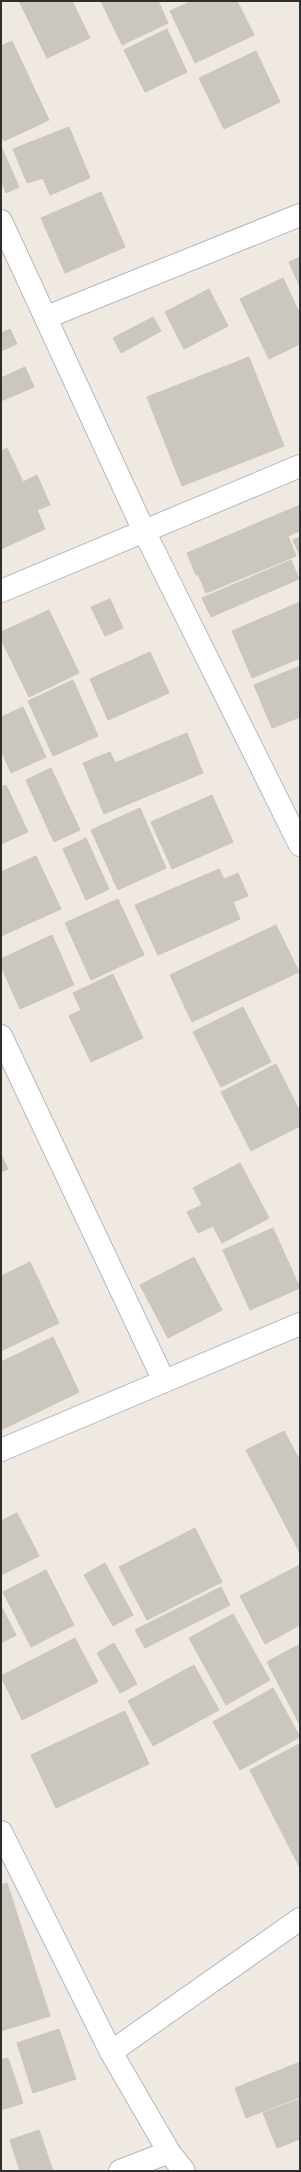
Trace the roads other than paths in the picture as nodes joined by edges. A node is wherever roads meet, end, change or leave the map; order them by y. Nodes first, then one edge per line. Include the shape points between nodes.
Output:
1 (300, 215) edge
2 (1, 221) edge
3 (47, 317) junction
4 (300, 466) edge
5 (144, 531) junction
6 (1, 591) edge
7 (298, 837) edge
8 (1, 1036) edge
9 (300, 1324) edge
10 (164, 1381) junction
11 (1, 1450) edge
12 (1, 1832) edge
13 (300, 1919) edge
14 (111, 2052) junction
15 (169, 2152) junction
16 (120, 2171) edge
17 (184, 2171) edge

1 - 3 street
2 - 3 street
3 - 5 street
4 - 5 street
5 - 6 street
5 - 7 street
8 - 10 street
9 - 10 street
10 - 11 street
12 - 14 street
13 - 14 street
14 - 15 street
15 - 16 street
15 - 17 street

